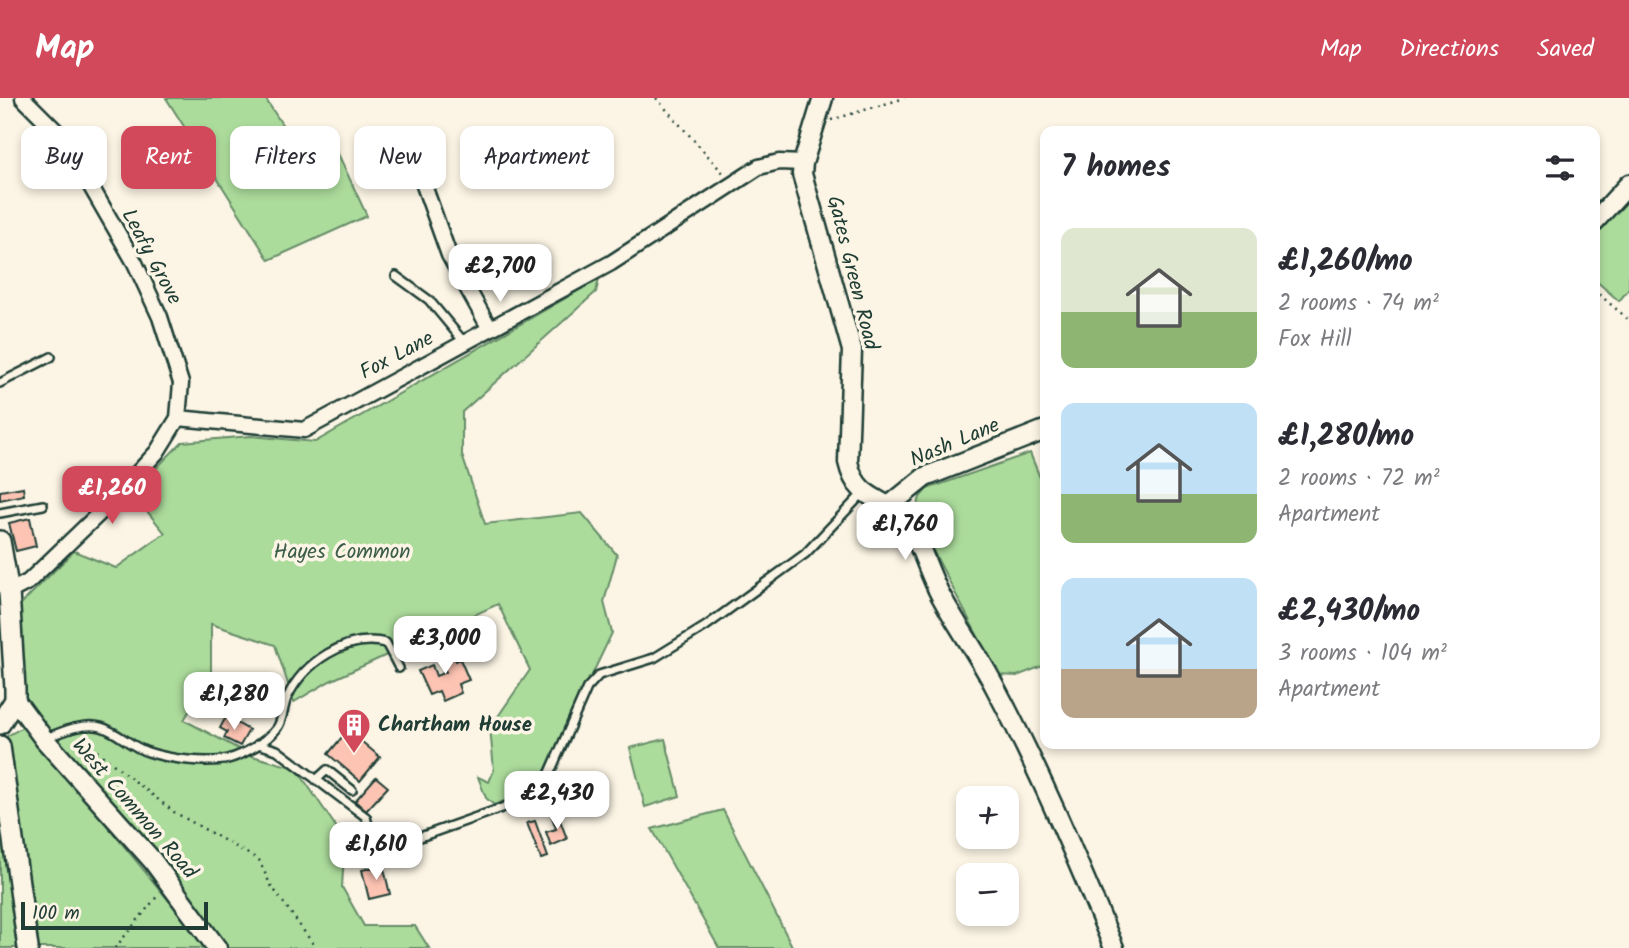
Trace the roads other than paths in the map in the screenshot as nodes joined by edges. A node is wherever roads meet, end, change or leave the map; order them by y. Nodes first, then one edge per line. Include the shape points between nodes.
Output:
1 (23, 98) edge
2 (823, 98) edge
3 (803, 163) junction
4 (1629, 184) edge
5 (425, 189) edge
6 (1600, 218) edge
7 (396, 276) dead end
8 (490, 329) junction
9 (465, 343) junction
10 (51, 357) dead end
11 (0, 383) edge
12 (178, 418) junction
13 (1040, 432) edge
14 (863, 492) junction
15 (43, 505) dead end
16 (889, 506) junction
17 (0, 513) edge
18 (0, 541) edge
19 (4, 595) edge
20 (5, 630) edge
21 (399, 668) dead end
22 (15, 699) junction
23 (0, 724) edge
24 (44, 739) junction
25 (258, 744) junction
26 (0, 746) edge
27 (316, 780) junction
28 (352, 790) dead end
29 (361, 847) dead end
30 (374, 848) junction
31 (28, 948) edge
32 (217, 948) edge
33 (1115, 948) edge

1 - 12 street, Leafy Grove via 63,138 135,262 160,317 181,383
2 - 3 street
3 - 8 street, Fox Lane via 759,167 611,263
3 - 14 street, Gates Green Road via 852,350 848,462 854,483
4 - 6 street
5 - 8 street via 449,255
7 - 9 lane via 429,300
8 - 9 street, Fox Lane
9 - 12 street, Fox Lane via 304,430
10 - 11 lane
12 - 19 street via 157,452 105,508 28,582
13 - 16 street, Nash Lane via 925,477
14 - 16 street
14 - 30 lane via 805,554 706,626 654,658 595,677 548,777 530,798 405,842
15 - 17 lane
16 - 33 street via 905,517 939,593 995,686
18 - 19 main road
19 - 20 main road
20 - 22 main road
21 - 25 lane via 387,643 371,639 316,659 299,677 277,728
22 - 23 main road
22 - 24 street, West Common Road
24 - 25 lane via 70,729 99,726 147,752 196,759 227,759
24 - 32 street, West Common Road via 171,885
25 - 27 lane via 277,750
26 - 31 main road
27 - 28 lane via 327,770
27 - 30 lane via 366,817
29 - 30 lane

